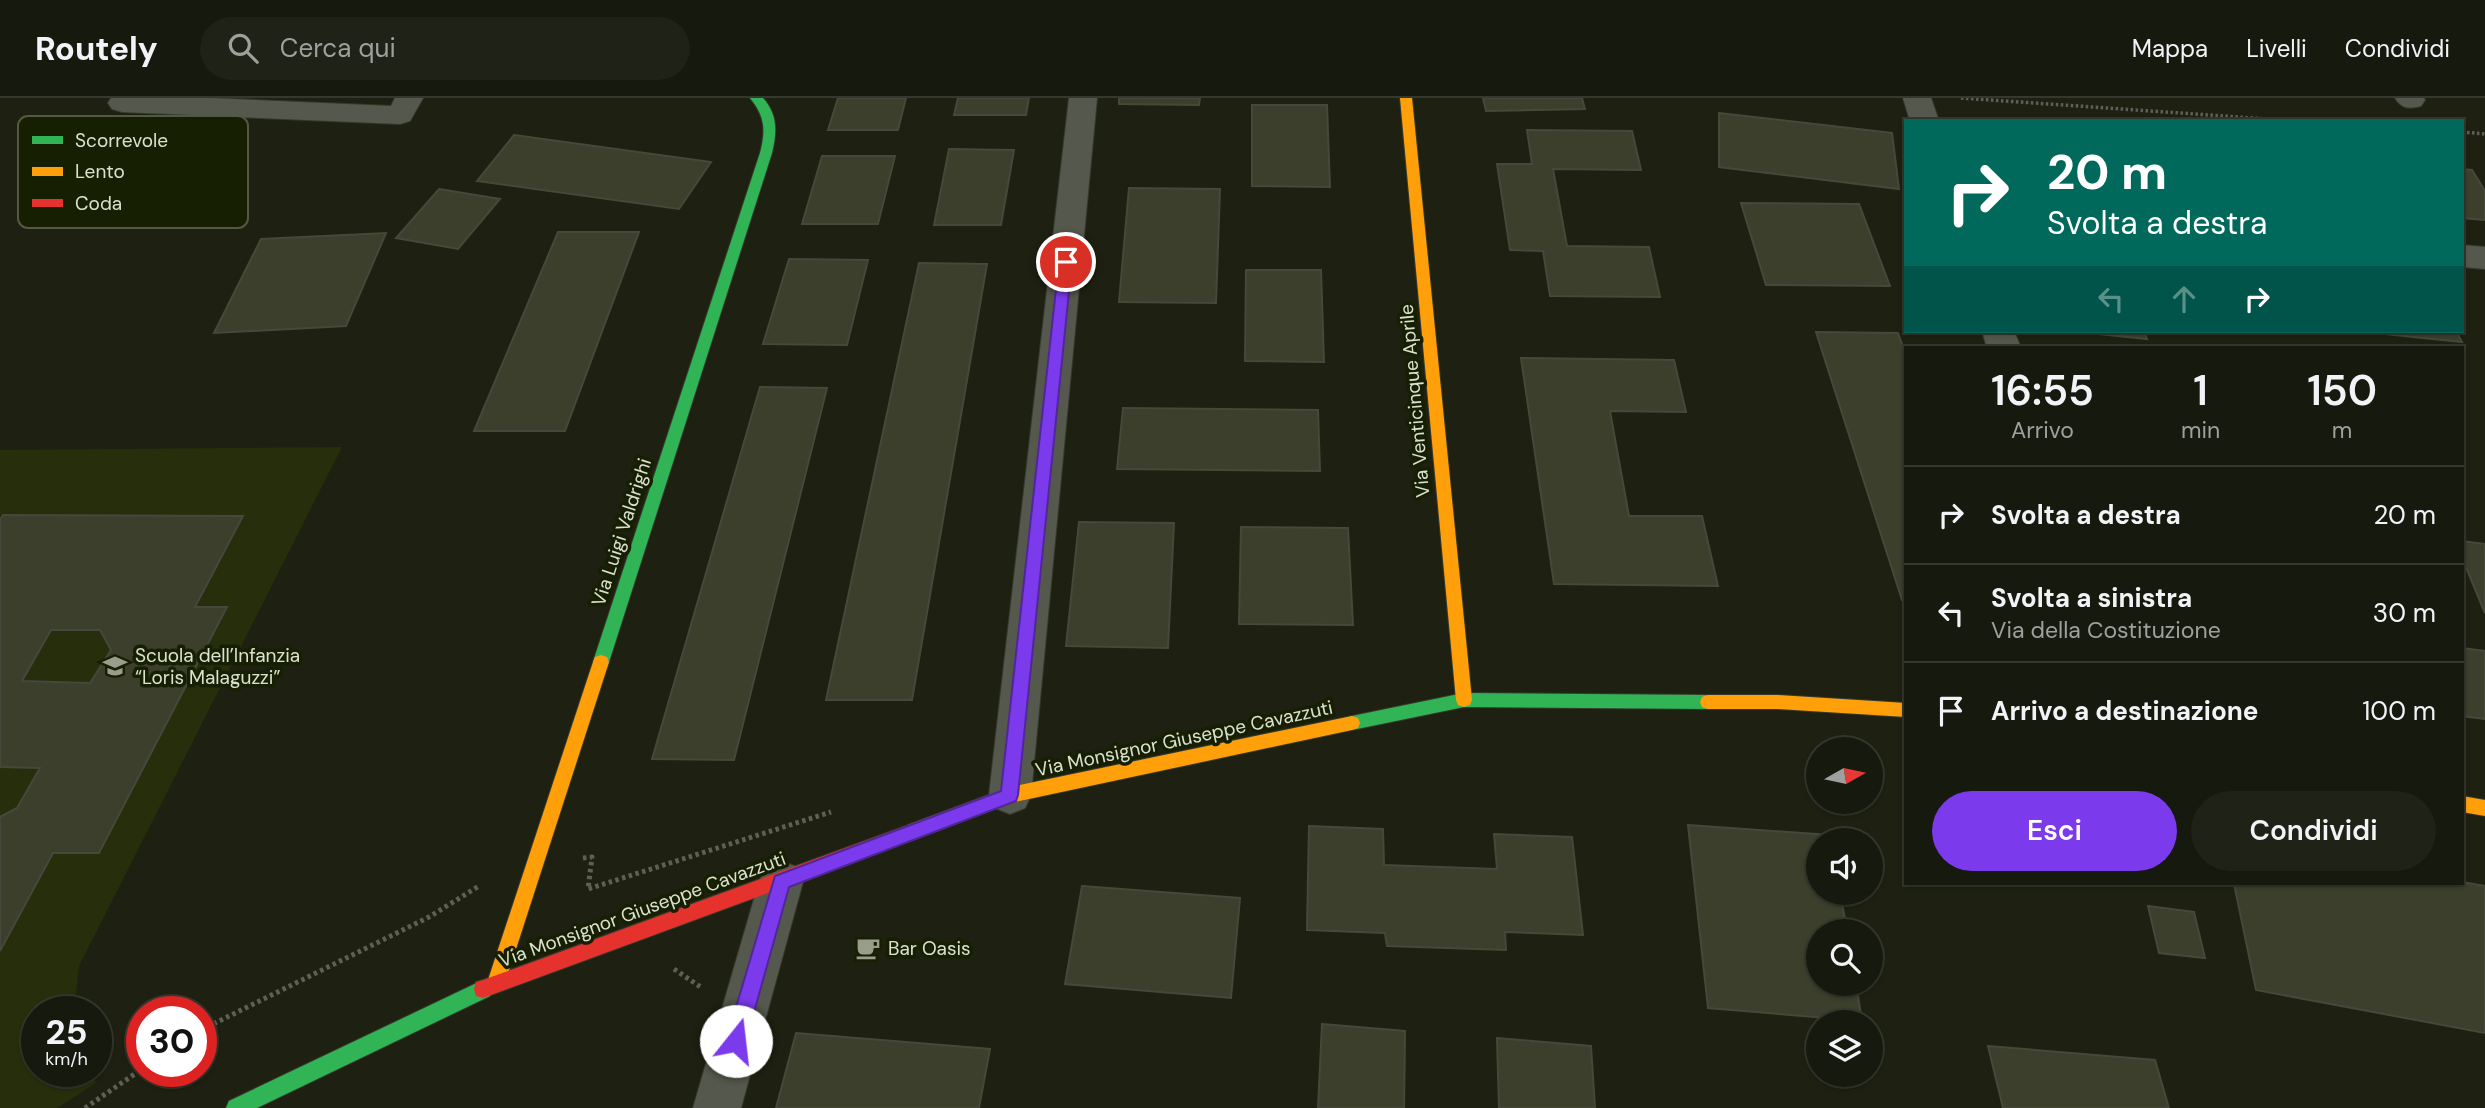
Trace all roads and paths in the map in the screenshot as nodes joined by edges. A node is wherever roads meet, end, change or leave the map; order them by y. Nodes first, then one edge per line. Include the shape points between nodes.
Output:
1 (125, 98) edge
2 (756, 98) edge
3 (1083, 98) edge
4 (1406, 98) edge
5 (1917, 98) edge
6 (1961, 98) edge
7 (404, 106) edge
8 (1924, 119) edge
9 (2268, 119) edge
10 (2464, 132) edge
11 (2485, 134) edge
12 (2464, 256) edge
13 (2485, 258) edge
14 (1464, 700) junction
15 (1904, 710) edge
16 (1010, 795) junction
17 (2464, 804) edge
18 (2485, 808) edge
19 (487, 881) dead end
20 (781, 882) junction
21 (496, 983) junction
22 (217, 1022) edge
23 (126, 1080) edge
24 (85, 1108) edge
25 (236, 1108) edge
26 (717, 1108) edge

1 - 7 street via 122,103
2 - 21 street, Via Luigi Valdrighi via 772,115 769,142
3 - 16 street
4 - 14 street, Via Venticinque Aprile
5 - 8 street
6 - 9 path
10 - 11 path
12 - 13 street
14 - 15 street, Via Monsignor Giuseppe Cavazzuti via 1777,702
14 - 16 street, Via Monsignor Giuseppe Cavazzuti
16 - 20 street, Via Monsignor Giuseppe Cavazzuti
17 - 18 street
19 - 22 path via 429,917
20 - 21 street, Via Monsignor Giuseppe Cavazzuti
20 - 26 street
21 - 25 street, Via Monsignor Giuseppe Cavazzuti
23 - 24 path

